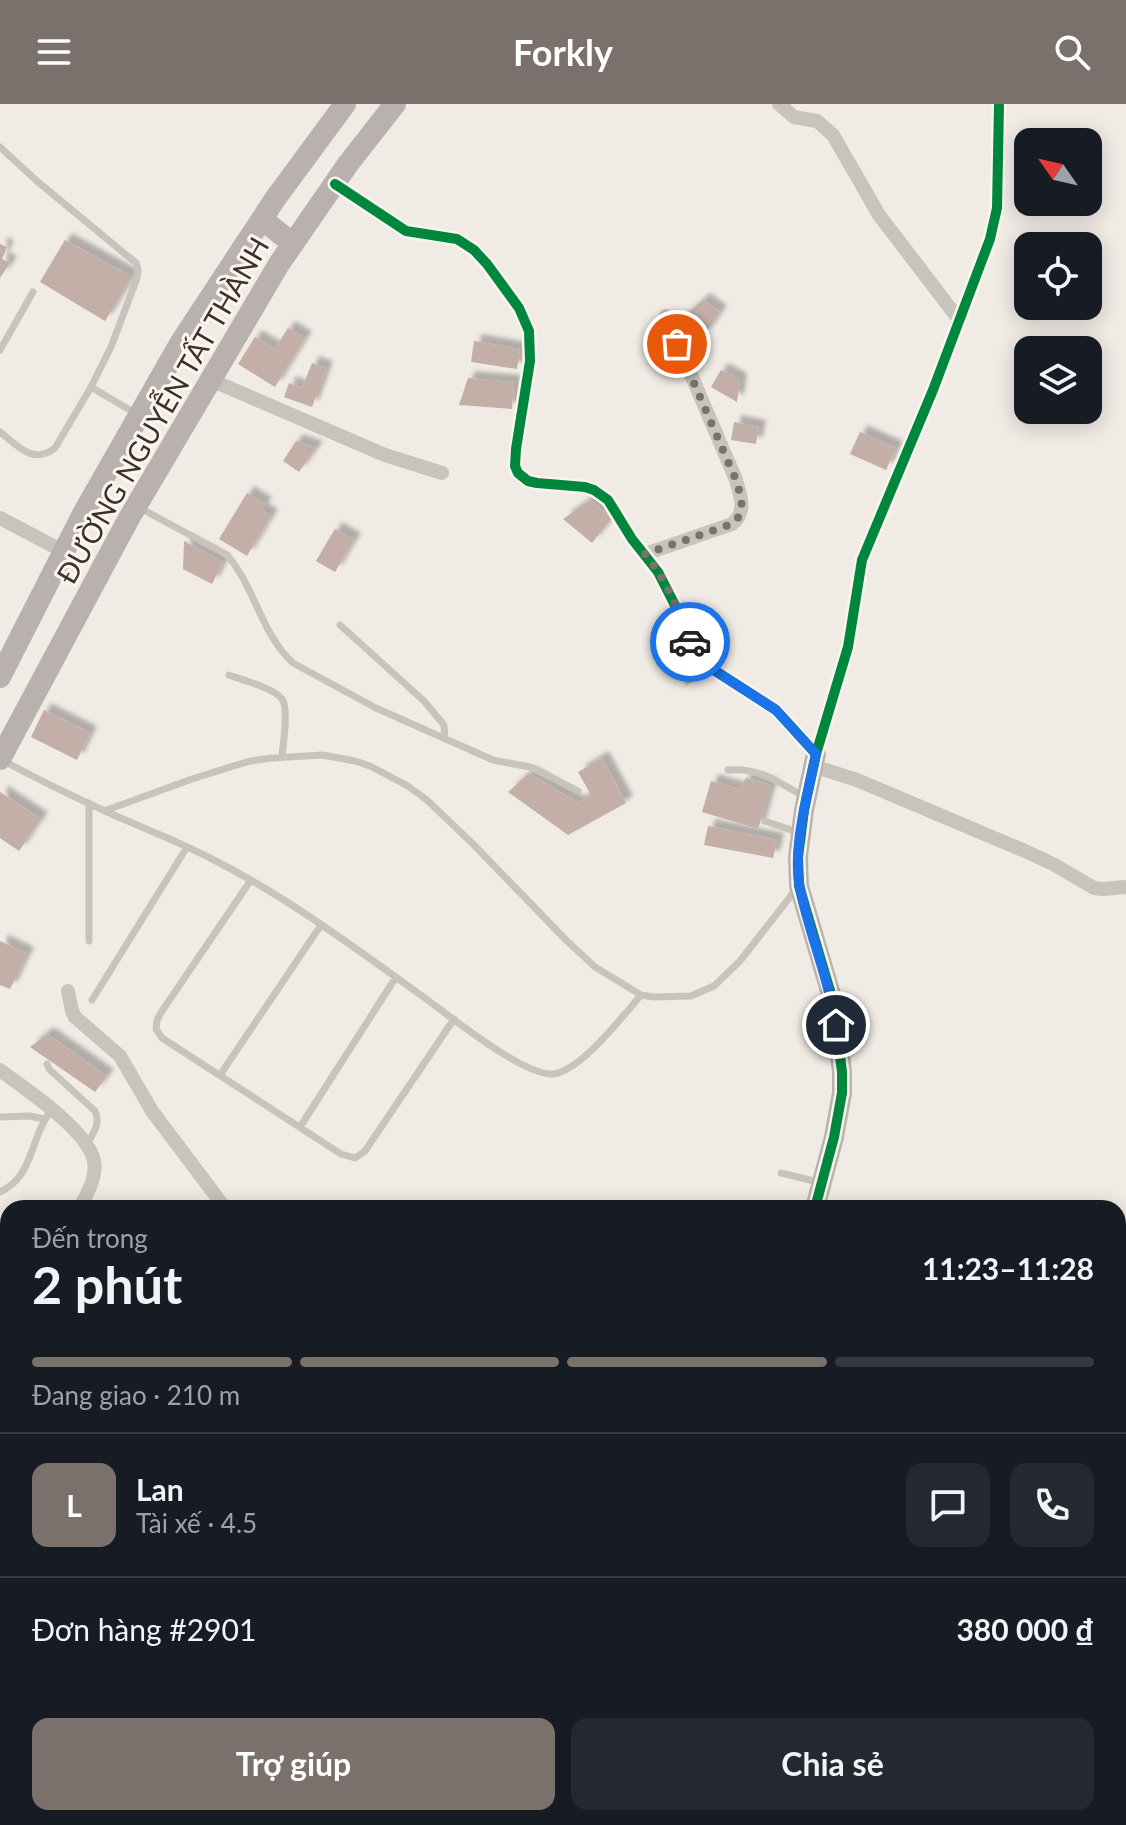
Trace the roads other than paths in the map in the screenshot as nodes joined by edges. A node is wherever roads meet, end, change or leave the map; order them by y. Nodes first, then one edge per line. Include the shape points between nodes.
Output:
1 (345, 104) edge
2 (395, 104) edge
3 (779, 104) edge
4 (999, 104) edge
5 (0, 147) edge
6 (335, 184) junction
7 (262, 219) junction
8 (293, 244) junction
9 (33, 292) dead end
10 (666, 316) dead end
11 (960, 321) junction
12 (0, 350) edge
13 (211, 380) junction
14 (91, 387) junction
15 (139, 415) junction
16 (0, 432) edge
17 (442, 473) dead end
18 (136, 506) junction
19 (0, 518) edge
20 (63, 551) junction
21 (645, 554) junction
22 (340, 625) dead end
23 (7, 646) edge
24 (709, 668) junction
25 (229, 675) dead end
26 (0, 677) edge
27 (687, 681) dead end
28 (445, 739) junction
29 (282, 757) junction
30 (0, 759) edge
31 (814, 760) junction
32 (728, 770) dead end
33 (578, 791) dead end
34 (807, 798) junction
35 (89, 803) junction
36 (104, 811) junction
37 (765, 821) dead end
38 (801, 833) junction
39 (187, 847) junction
40 (251, 880) junction
41 (799, 886) junction
42 (1126, 887) edge
43 (321, 925) junction
44 (89, 941) dead end
45 (396, 977) junction
46 (68, 991) dead end
47 (641, 995) junction
48 (92, 1000) dead end
49 (454, 1019) junction
50 (47, 1064) dead end
51 (0, 1070) edge
52 (220, 1075) junction
53 (48, 1114) junction
54 (0, 1117) edge
55 (300, 1127) junction
56 (87, 1144) junction
57 (781, 1173) dead end
58 (821, 1183) junction
59 (0, 1192) edge
60 (84, 1200) edge
61 (219, 1200) edge
62 (817, 1200) edge

1 - 7 main road, ĐƯỜNG NGUYỄN TẤT THÀNH
2 - 6 main road, ĐƯỜNG NGUYỄN TẤT THÀNH
3 - 11 street via 794,117 817,121 833,135 879,215
4 - 11 street via 997,208
5 - 14 lane via 136,263 137,278
6 - 8 main road, ĐƯỜNG NGUYỄN TẤT THÀNH
6 - 21 street via 406,231 457,239 487,264 529,331 518,473 528,481 577,486 602,495
7 - 8 main road
7 - 15 main road, ĐƯỜNG NGUYỄN TẤT THÀNH
8 - 13 main road, ĐƯỜNG NGUYỄN TẤT THÀNH
9 - 12 lane
10 - 21 street via 743,504 732,524
11 - 31 street via 862,560 848,647
13 - 17 street via 385,455
13 - 18 main road, ĐƯỜNG NGUYỄN TẤT THÀNH
14 - 15 lane
14 - 16 lane via 47,454 32,455
15 - 20 main road, ĐƯỜNG NGUYỄN TẤT THÀNH
18 - 28 lane via 227,555 272,637 293,663
18 - 30 main road, ĐƯỜNG NGUYỄN TẤT THÀNH
19 - 20 street
20 - 23 main road, ĐƯỜNG NGUYỄN TẤT THÀNH
21 - 24 street via 692,646
22 - 28 lane via 424,701 444,725
23 - 26 main road, ĐƯỜNG NGUYỄN TẤT THÀNH
24 - 27 lane
24 - 31 street via 776,710
25 - 29 lane via 284,700
28 - 33 lane via 493,760 538,770
29 - 36 lane via 250,761
29 - 47 lane via 337,757 370,766 408,786 582,956
30 - 35 lane
31 - 34 street
31 - 42 street via 1053,864 1094,888
32 - 34 lane via 751,770
34 - 38 street
35 - 36 lane
35 - 44 lane
36 - 39 lane
37 - 38 lane
38 - 41 street
39 - 40 lane
39 - 48 lane
40 - 43 lane
40 - 52 lane via 157,1020 162,1038
41 - 47 lane via 714,986 679,997
41 - 58 street via 833,1001 842,1072 834,1137
43 - 45 lane
43 - 52 lane
45 - 49 lane
45 - 55 lane
46 - 61 street via 75,1017 120,1056 152,1111
47 - 49 lane via 583,1057 555,1074 518,1062
49 - 55 lane via 365,1151 355,1158 341,1154
50 - 56 lane via 95,1111 97,1121
51 - 53 street
52 - 55 lane
53 - 54 lane
53 - 56 street
53 - 59 lane via 22,1173
56 - 60 street via 94,1172
57 - 58 lane
58 - 62 street

